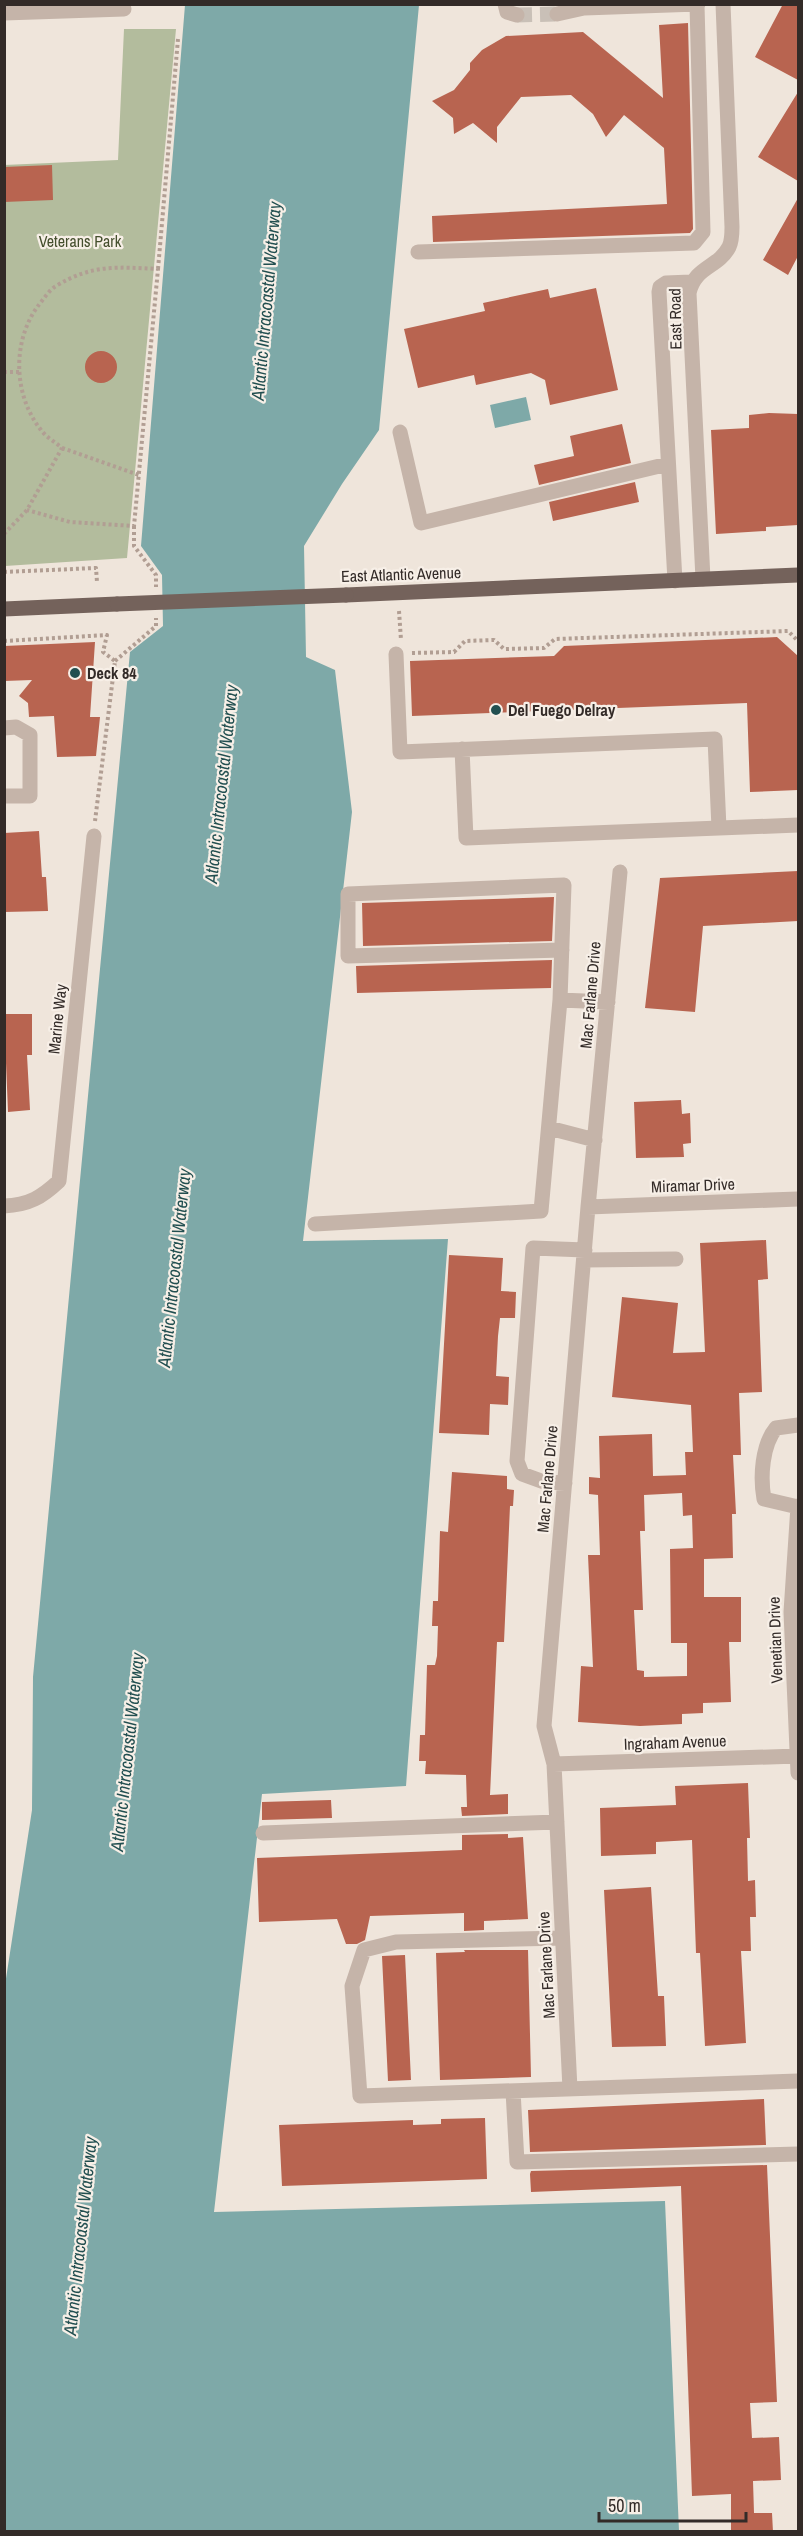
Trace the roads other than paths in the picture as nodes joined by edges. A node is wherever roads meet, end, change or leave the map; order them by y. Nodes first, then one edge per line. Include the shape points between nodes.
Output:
1 (505, 4) edge
2 (698, 4) edge
3 (723, 4) edge
4 (584, 6) edge
5 (42, 8) edge
6 (124, 9) dead end
7 (4, 13) edge
8 (557, 14) tunnel mouth
9 (517, 15) tunnel mouth
10 (418, 252) dead end
11 (691, 282) junction
12 (400, 432) dead end
13 (668, 464) junction
14 (798, 575) edge
15 (703, 579) junction
16 (675, 581) junction
17 (4, 609) edge
18 (396, 654) dead end
19 (4, 728) edge
20 (462, 749) junction
21 (4, 796) edge
22 (798, 825) edge
23 (719, 828) junction
24 (94, 836) road end
25 (620, 872) dead end
26 (562, 950) junction
27 (560, 1000) junction
28 (608, 1002) junction
29 (549, 1128) junction
30 (595, 1140) junction
31 (798, 1199) edge
32 (4, 1206) edge
33 (588, 1207) junction
34 (315, 1224) dead end
35 (584, 1255) junction
36 (676, 1259) dead end
37 (798, 1425) edge
38 (565, 1483) junction
39 (798, 1507) edge
40 (798, 1756) edge
41 (554, 1764) junction
42 (798, 1773) edge
43 (557, 1822) junction
44 (263, 1833) dead end
45 (562, 1938) junction
46 (798, 2080) edge
47 (570, 2089) junction
48 (513, 2091) junction
49 (798, 2154) edge

1 - 9 street via 507,12
2 - 4 street
2 - 10 street via 704,232 694,243
3 - 11 street, East Road via 732,228 730,245 722,257
4 - 8 street
5 - 6 street
5 - 7 street
11 - 13 street via 666,283 659,292
11 - 15 street, East Road
12 - 13 street via 421,523
13 - 16 street
14 - 15 main road, East Atlantic Avenue
15 - 16 main road, East Atlantic Avenue
16 - 17 main road, East Atlantic Avenue, bridge
18 - 20 street via 400,752
19 - 21 street via 16,727 30,735 30,796
20 - 23 street via 715,739
20 - 23 street via 466,838
22 - 23 street
24 - 32 street, Marine Way via 59,1181 41,1197 22,1205
25 - 28 street, Mac Farlane Drive
26 - 26 street via 564,885 348,894 348,956
26 - 27 street
27 - 28 street
27 - 29 street
28 - 30 street, Mac Farlane Drive
29 - 30 street
29 - 34 street via 542,1211
30 - 33 street, Mac Farlane Drive
31 - 33 street, Miramar Drive
33 - 35 street, Mac Farlane Drive
35 - 36 street
35 - 38 street, Mac Farlane Drive
35 - 38 street via 533,1248 517,1461 522,1474 544,1482
37 - 39 street via 776,1428 768,1438 762,1486 764,1498
38 - 41 street, Mac Farlane Drive via 544,1726
39 - 40 street, Venetian Drive via 791,1612
40 - 41 street, Ingraham Avenue
40 - 42 street, Venetian Drive
41 - 43 street, Mac Farlane Drive
43 - 44 street
43 - 45 street, Mac Farlane Drive
45 - 47 street, Mac Farlane Drive
45 - 48 street via 396,1942 364,1950 352,1986 360,2096
46 - 47 street
47 - 48 street
48 - 49 street via 517,2162

